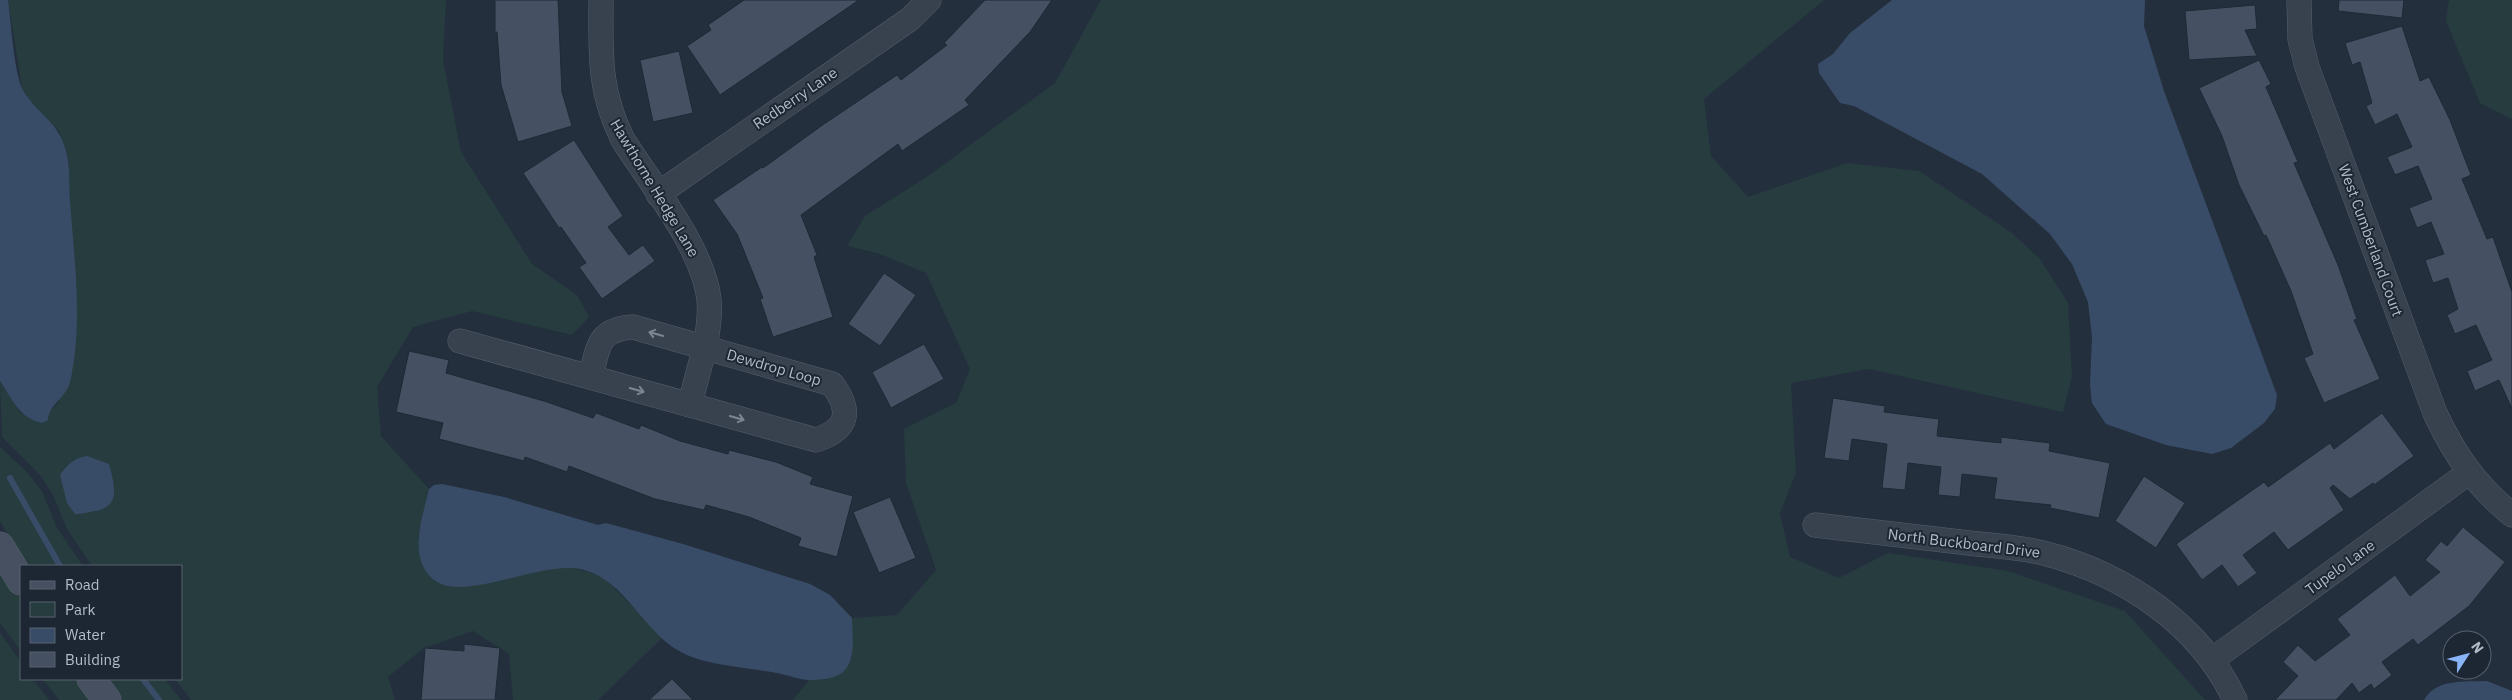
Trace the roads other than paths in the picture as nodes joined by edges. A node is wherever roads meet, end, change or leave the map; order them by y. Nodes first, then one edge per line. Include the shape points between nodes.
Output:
1 (601, 0) edge
2 (929, 0) edge
3 (2299, 0) edge
4 (658, 194) junction
5 (460, 341) dead end
6 (703, 348) junction
7 (591, 376) junction
8 (690, 405) junction
9 (2468, 473) junction
10 (2512, 515) edge
11 (1815, 525) dead end
12 (0, 546) edge
13 (20, 579) edge
14 (2212, 660) junction
15 (92, 680) edge
16 (107, 700) edge
17 (2235, 700) edge

1 - 4 street, Hawthorne Hedge Lane via 601,69 605,97 623,140
2 - 4 street, Redberry Lane via 902,24
3 - 9 street, West Cumberland Court via 2300,39 2307,67 2436,413 2448,441
4 - 6 street, Hawthorne Hedge Lane via 695,252 704,276 709,301
5 - 7 street, Dewdrop Loop
6 -> 7 street, Dewdrop Loop via 633,327 617,328 598,347
6 - 8 street, Hawthorne Hedge Lane
8 -> 6 street, Dewdrop Loop via 816,440 839,428 844,419 841,397 832,384
7 -> 8 street, Dewdrop Loop
9 - 10 street, West Cumberland Court
9 - 14 street, Tupelo Lane
11 - 14 street, North Buckboard Drive via 2049,554 2106,576 2145,597 2187,631
12 - 13 street
14 - 17 street, North Buckboard Drive
15 - 16 street

